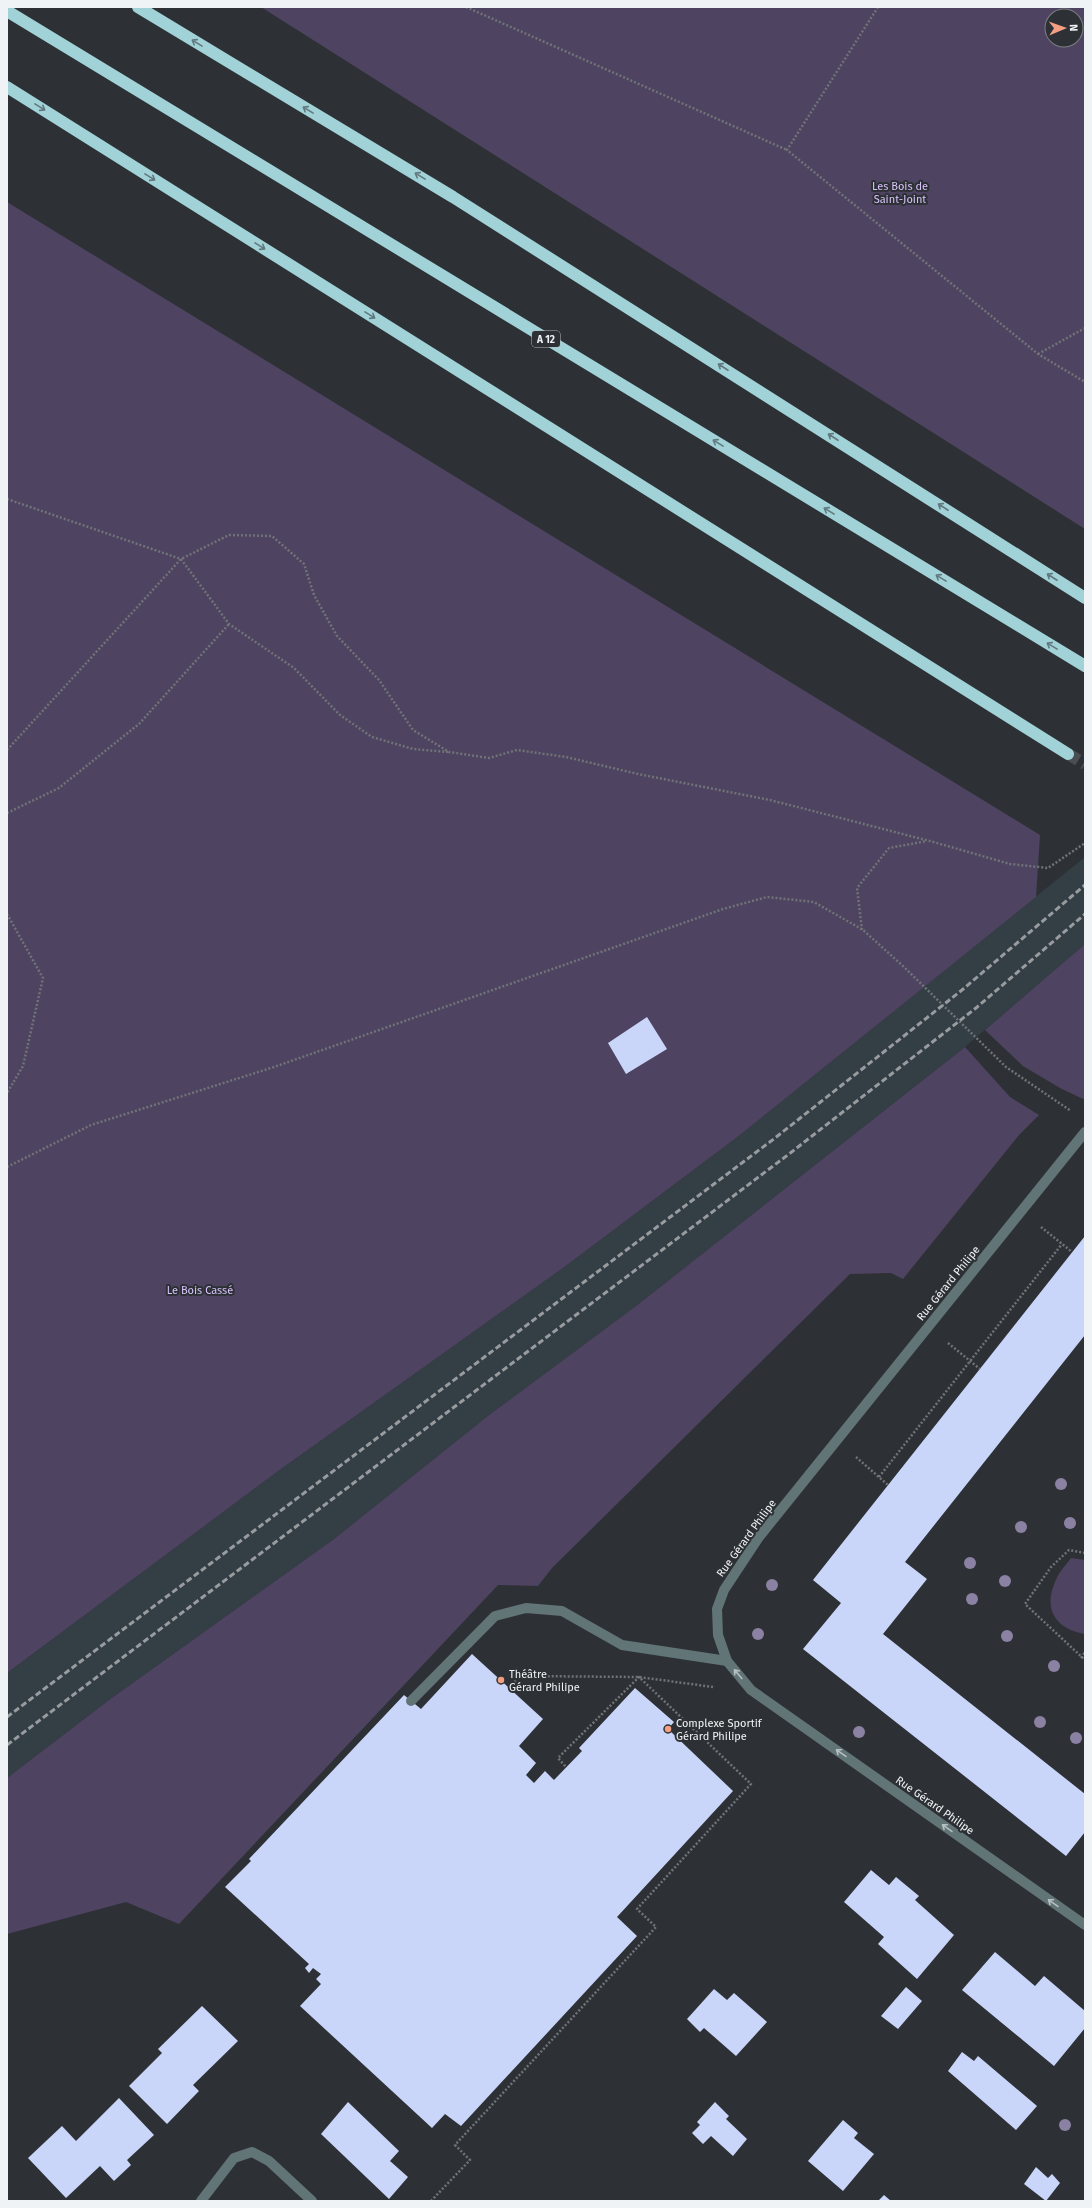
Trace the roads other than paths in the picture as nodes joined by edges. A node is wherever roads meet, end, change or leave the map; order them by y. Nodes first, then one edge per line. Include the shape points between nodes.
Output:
1 (138, 7) edge
2 (7, 11) edge
3 (7, 87) edge
4 (1085, 598) edge
5 (1085, 666) edge
6 (1068, 754) tunnel mouth
7 (1085, 1132) edge
8 (727, 1661) junction
9 (411, 1700) dead end
10 (1085, 1925) edge
11 (201, 2201) edge
12 (312, 2201) edge

4 -> 1 highway via 453,196
5 -> 2 highway, A 12
3 -> 6 highway
7 - 8 street, Rue Gérard Philipe via 759,1537 724,1590 717,1609 718,1635
8 - 9 street via 622,1645 562,1611 526,1608 495,1616
10 -> 8 street, Rue Gérard Philipe via 751,1690
11 - 12 street via 234,2158 252,2152 269,2161

